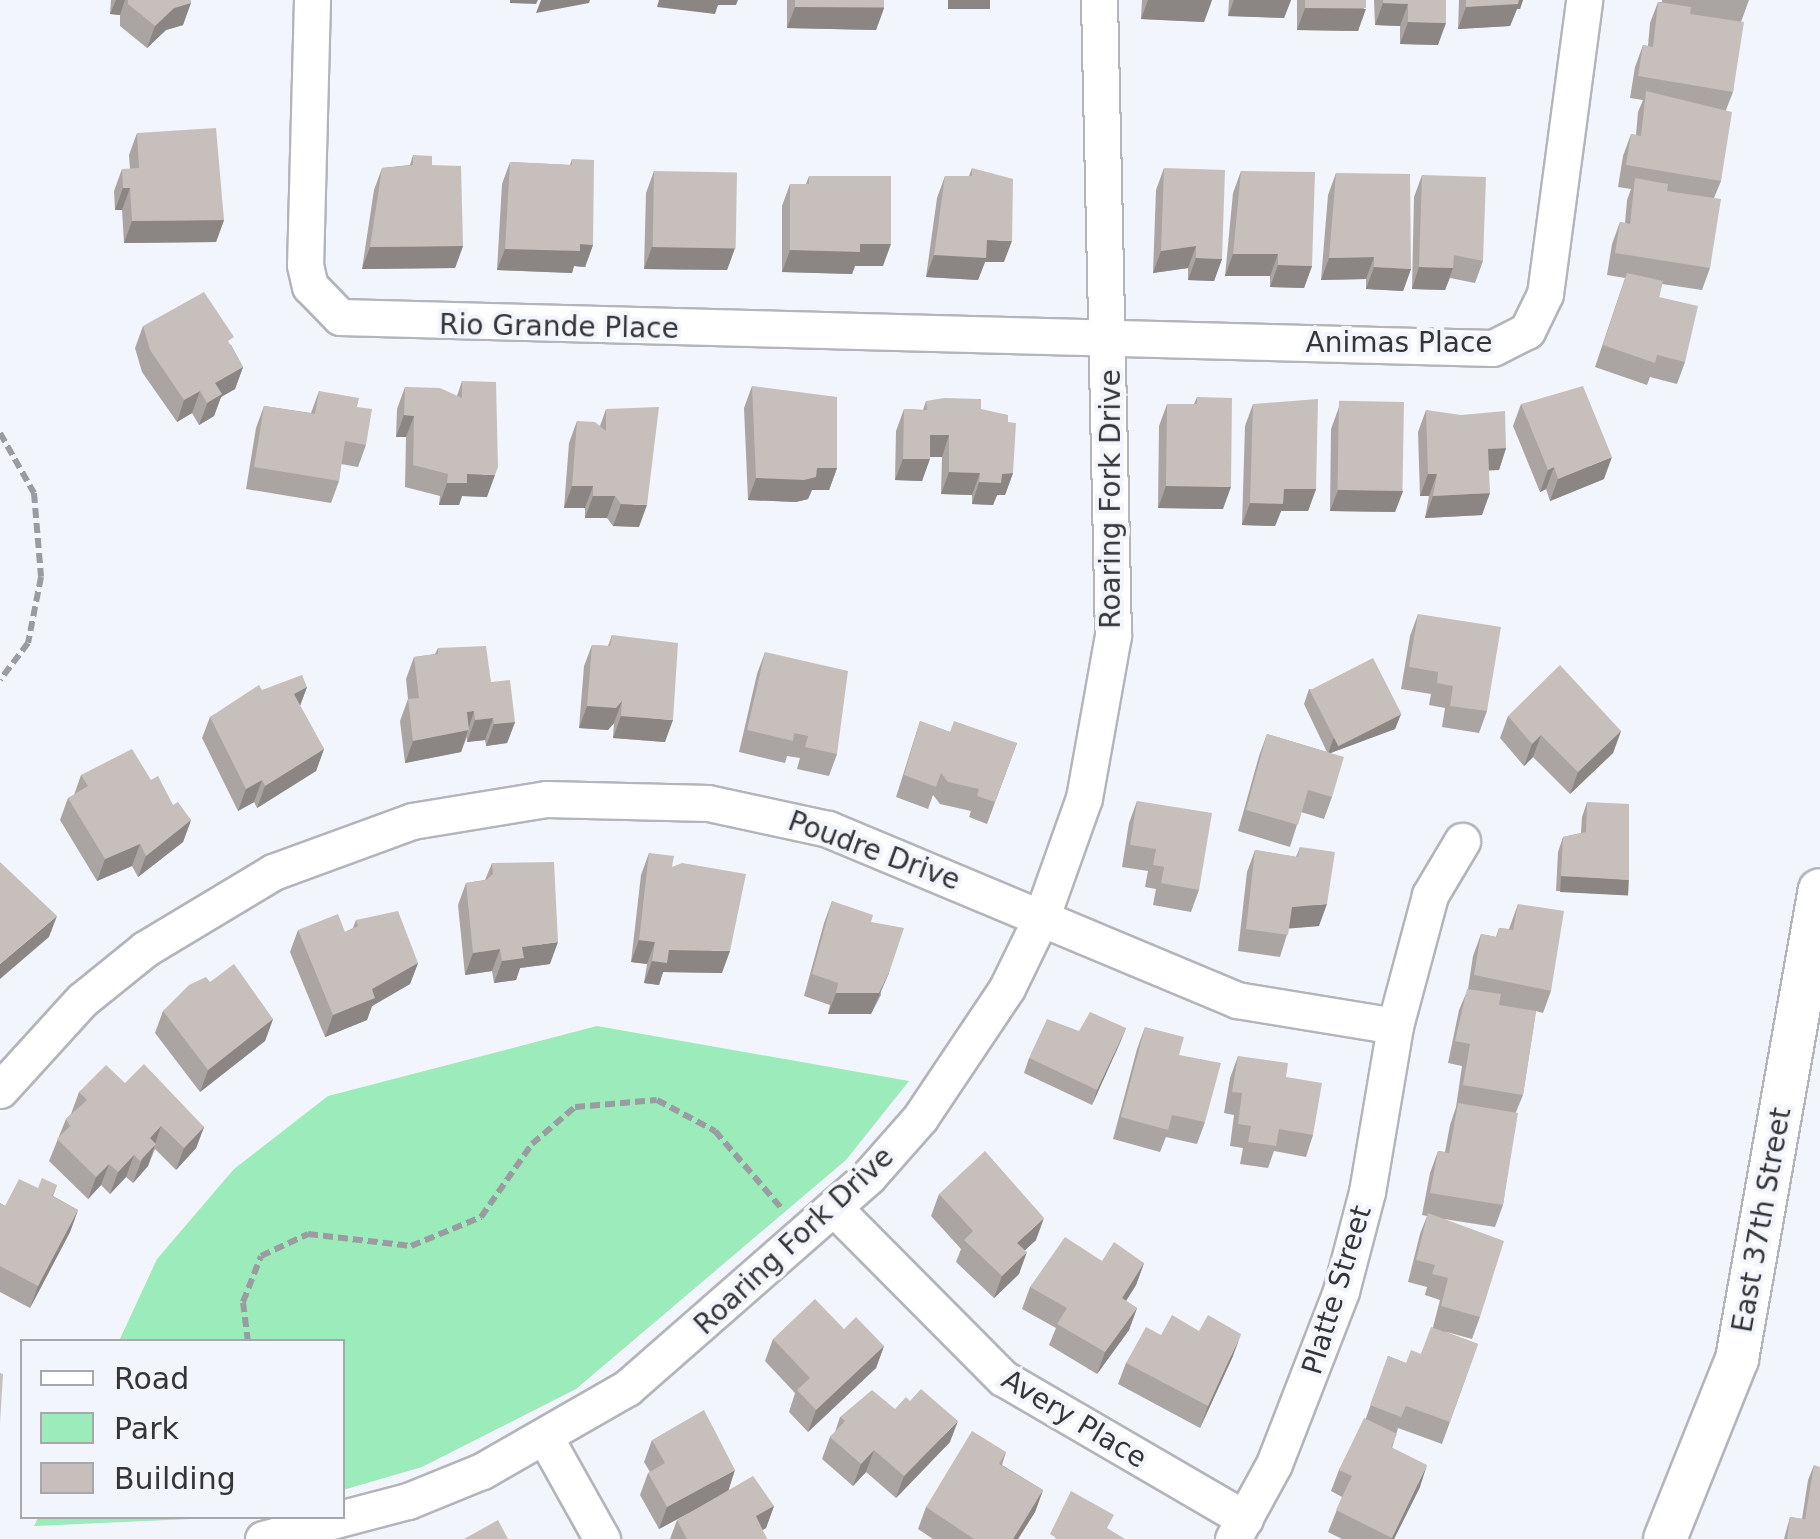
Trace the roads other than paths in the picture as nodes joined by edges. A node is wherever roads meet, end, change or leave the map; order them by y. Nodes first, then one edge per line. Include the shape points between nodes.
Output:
1 (312, 0) edge
2 (1098, 0) edge
3 (1584, 0) edge
4 (1110, 339) junction
5 (1462, 841) dead end
6 (1820, 890) edge
7 (1042, 916) junction
8 (1395, 1026) junction
9 (0, 1090) edge
10 (836, 1210) junction
11 (546, 1439) junction
12 (1239, 1529) edge
13 (278, 1538) edge
14 (602, 1539) edge
15 (1666, 1539) edge

1 - 4 street, Rio Grande Place via 306,265 310,286 340,317
2 - 4 street, Roaring Fork Drive
3 - 4 street, Animas Place via 1545,294 1539,315 1512,342 1492,348
4 - 7 street, Roaring Fork Drive via 1112,636 1084,798
5 - 8 street, Platte Street via 1430,895
6 - 15 main road, East 37th Street via 1737,1359
7 - 8 street, Poudre Drive via 1237,1000
7 - 9 street, Poudre Drive via 892,851 762,812 627,796 492,805 348,841 213,904 82,1000
7 - 10 street, Roaring Fork Drive via 974,1042 920,1118
8 - 12 street, Platte Street via 1342,1292 1315,1369
10 - 11 street, Roaring Fork Drive via 690,1340
10 - 12 street, Avery Place via 1003,1378
11 - 13 street, Roaring Fork Drive via 408,1502
11 - 14 street

